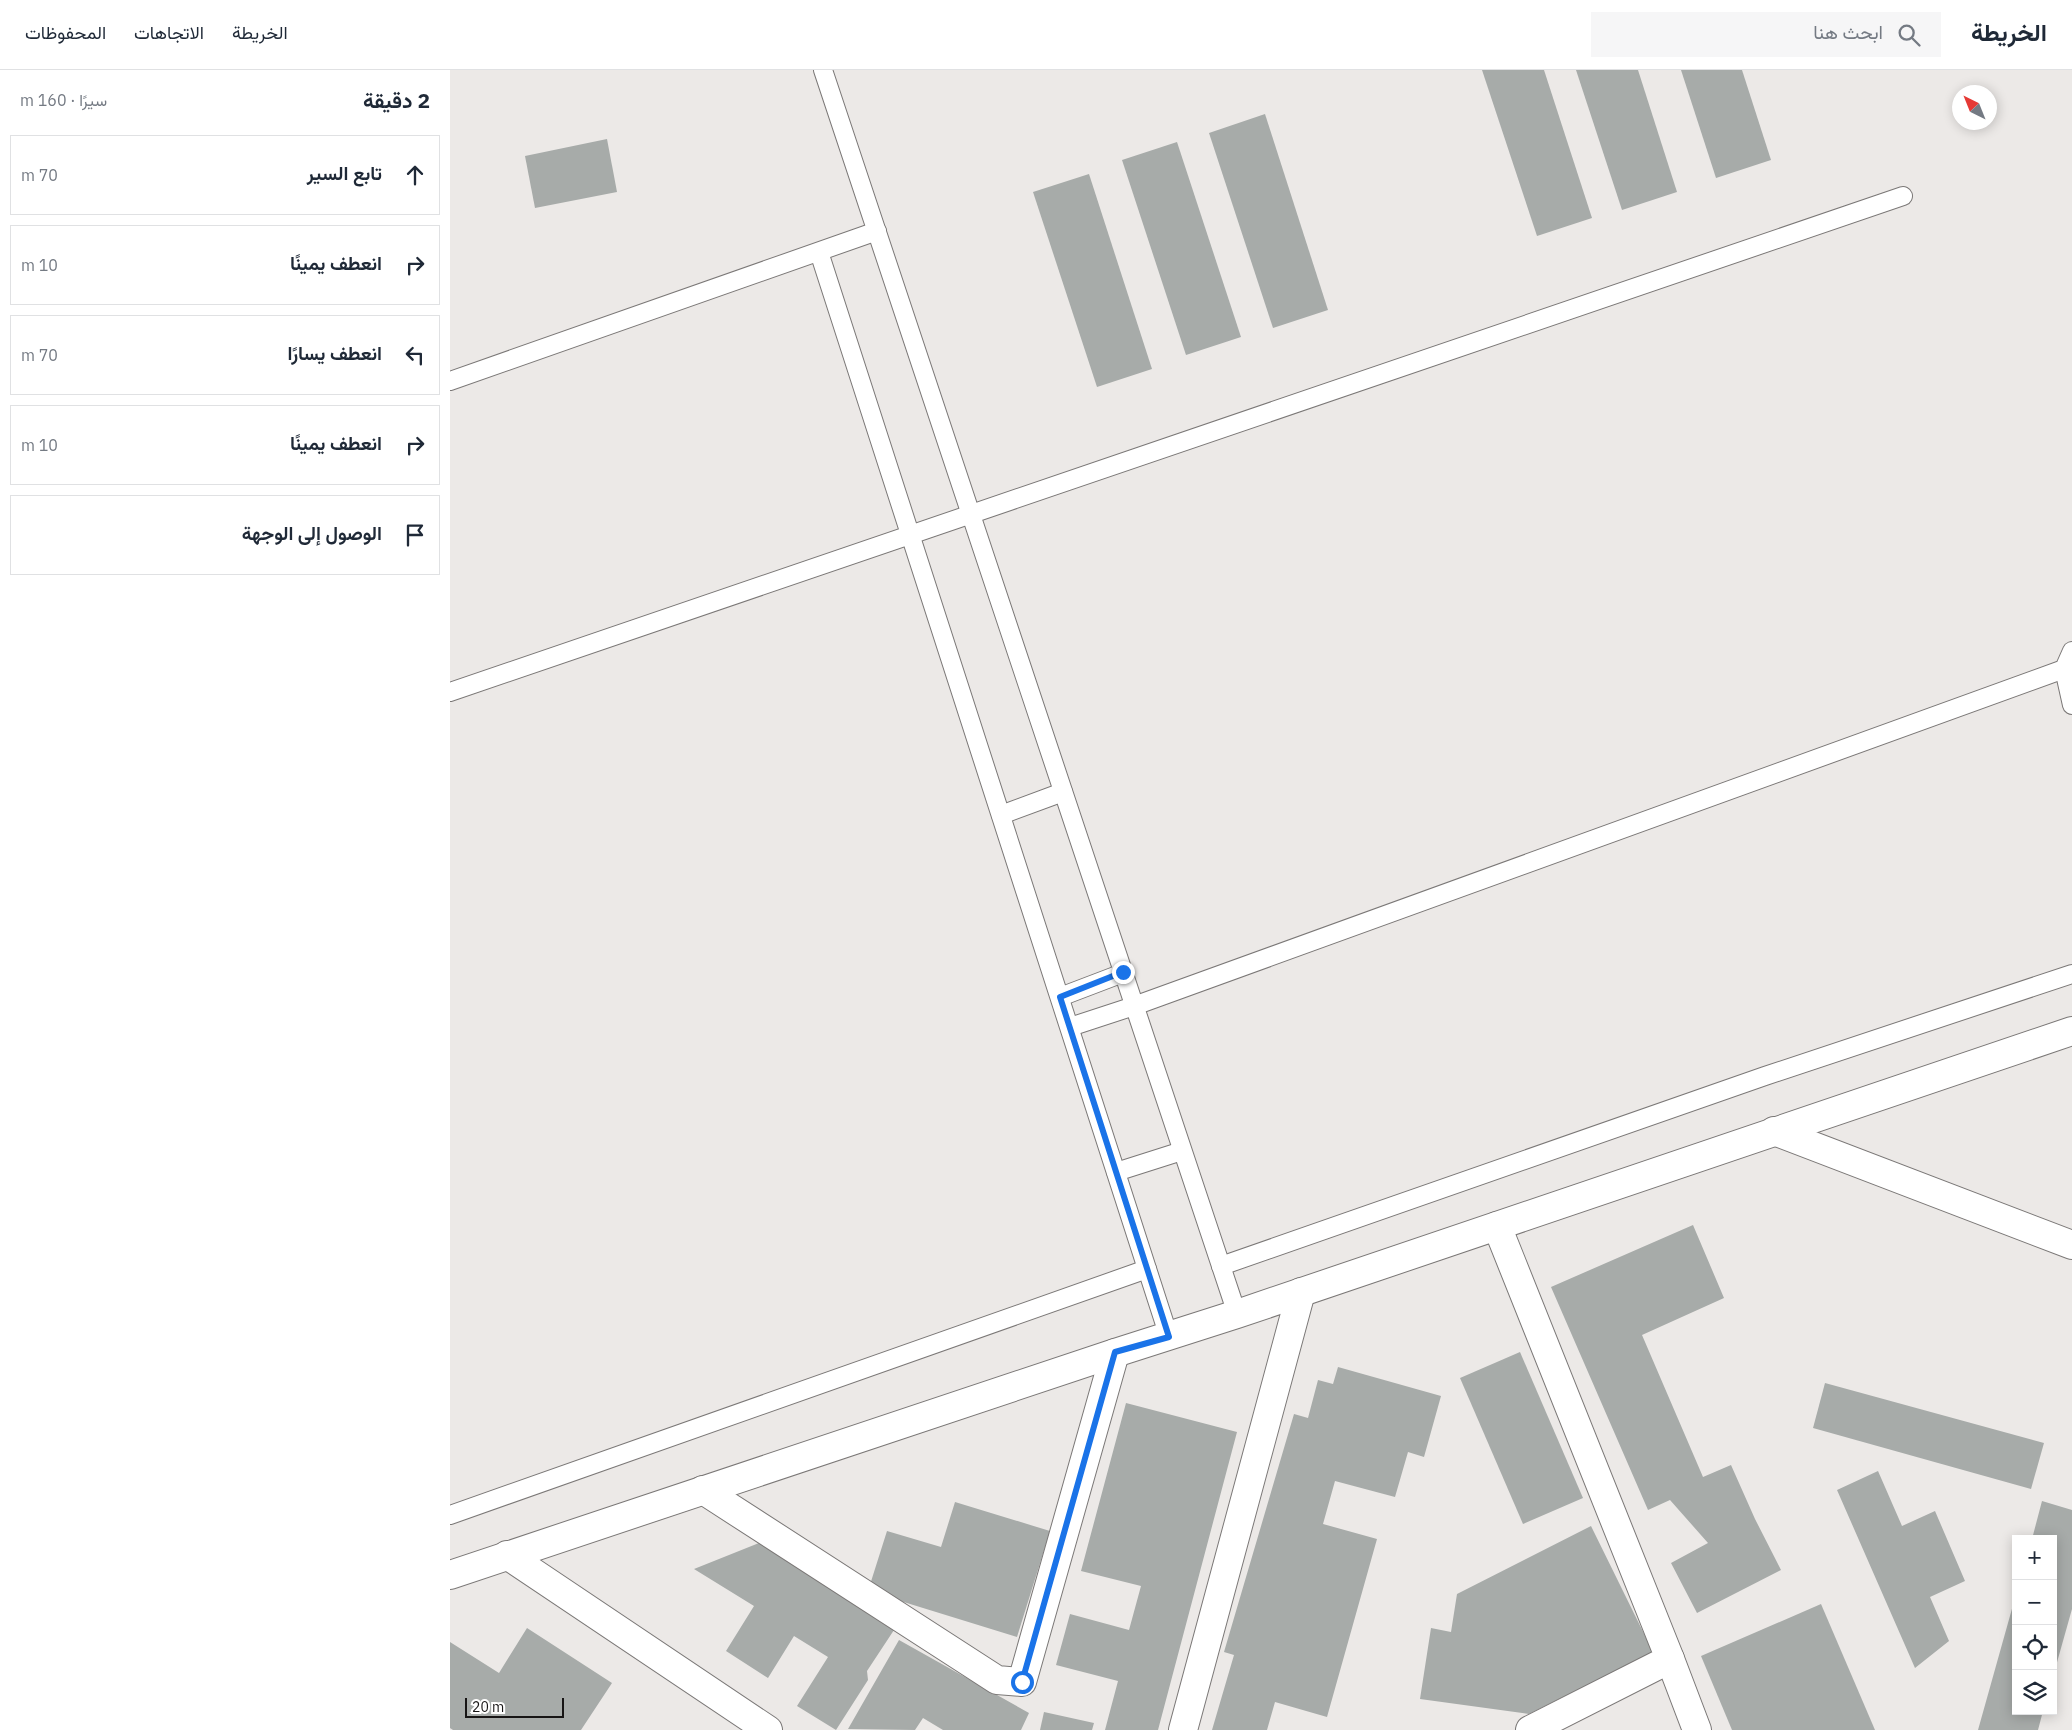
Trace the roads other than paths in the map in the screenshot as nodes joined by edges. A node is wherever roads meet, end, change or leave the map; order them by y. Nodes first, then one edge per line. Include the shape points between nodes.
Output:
1 (823, 70) edge
2 (1903, 196) dead end
3 (877, 231) junction
4 (819, 252) junction
5 (450, 381) edge
6 (971, 514) junction
7 (911, 535) junction
8 (2072, 651) edge
9 (2064, 669) junction
10 (450, 692) edge
11 (2072, 705) edge
12 (1063, 792) junction
13 (1001, 815) junction
14 (1123, 972) junction
15 (2072, 974) edge
16 (1060, 997) junction
17 (1134, 1006) junction
18 (1070, 1027) junction
19 (2072, 1031) edge
20 (1774, 1131) junction
21 (1182, 1151) junction
22 (1116, 1172) junction
23 (1497, 1226) junction
24 (2072, 1245) edge
25 (1221, 1266) junction
26 (1147, 1269) junction
27 (1301, 1292) junction
28 (1237, 1314) junction
29 (1169, 1337) junction
30 (1115, 1352) junction
31 (704, 1490) junction
32 (450, 1515) edge
33 (507, 1555) junction
34 (450, 1575) edge
35 (1670, 1659) junction
36 (768, 1730) edge
37 (1183, 1730) edge
38 (1530, 1730) edge
39 (1697, 1730) edge

1 - 3 lane
2 - 6 lane
3 - 4 lane
3 - 6 lane
4 - 5 lane
4 - 7 lane
6 - 7 lane
6 - 12 lane
7 - 10 lane
7 - 13 lane
8 - 9 lane
9 - 11 lane
9 - 17 lane
12 - 13 lane
12 - 14 lane
13 - 16 lane
14 - 16 lane
14 - 17 lane
15 - 25 lane via 1765,1076
16 - 18 lane
17 - 18 lane
17 - 21 lane
18 - 22 lane
19 - 20 street
20 - 23 street
20 - 24 street
21 - 22 lane
21 - 25 lane
22 - 26 lane
23 - 27 street
23 - 35 street
25 - 28 lane
26 - 29 lane
26 - 32 lane
27 - 28 street
27 - 37 street
28 - 29 street
29 - 30 street
30 - 31 street
30 - 31 street via 1022,1682 997,1680
31 - 33 street
33 - 34 street
33 - 36 street
35 - 38 street
35 - 39 street

